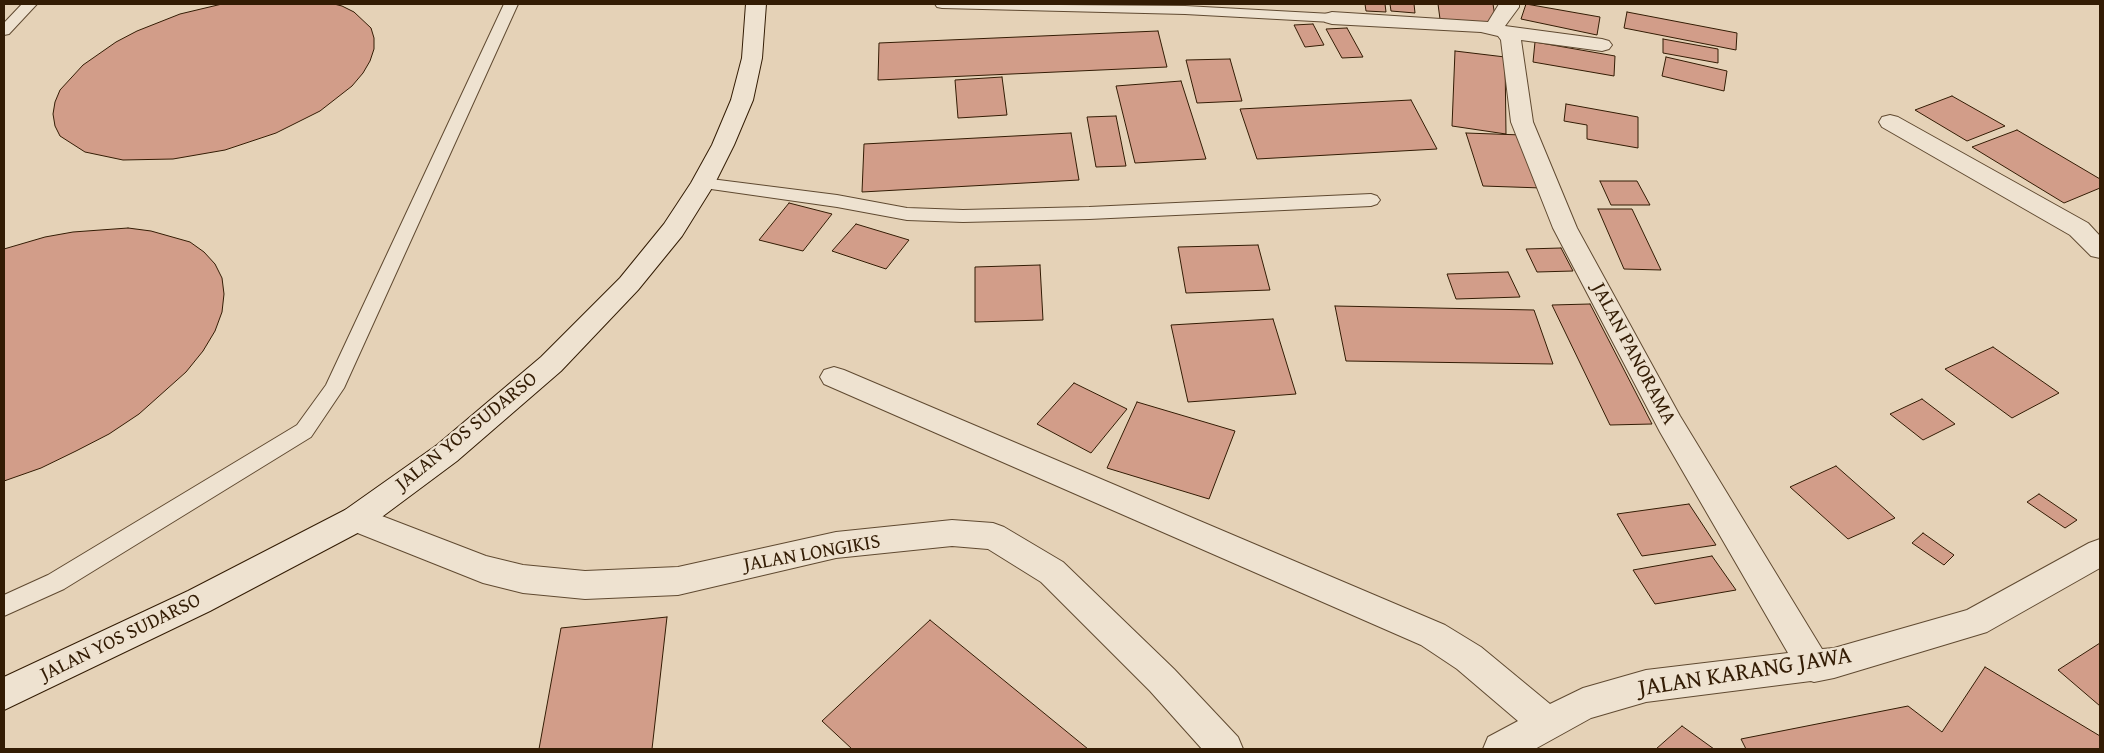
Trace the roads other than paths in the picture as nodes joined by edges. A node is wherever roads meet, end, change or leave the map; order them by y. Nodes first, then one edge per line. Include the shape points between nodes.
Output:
1 (30, 4) edge
2 (511, 4) edge
3 (756, 4) edge
4 (942, 4) edge
5 (1509, 4) edge
6 (1332, 18) joint
7 (4, 30) edge
8 (1500, 30) junction
9 (1602, 45) dead end
10 (1890, 122) dead end
11 (703, 183) junction
12 (1371, 200) dead end
13 (2100, 250) edge
14 (834, 377) dead end
15 (356, 519) junction
16 (2100, 552) edge
17 (4, 606) edge
18 (1814, 667) junction
19 (4, 694) edge
20 (1546, 723) junction
21 (1225, 749) edge
22 (1500, 749) edge

1 - 7 lane
2 - 17 lane via 334,388 304,431 56,582
3 - 11 street, JALAN YOS SUDARSO via 752,58 742,100
4 - 6 lane via 1185,10
5 - 8 street
6 - 8 street via 1481,26
8 - 9 street
8 - 18 street, JALAN PANORAMA via 1511,38 1522,122 1565,228 1670,424
10 - 13 street via 2079,228
11 - 12 lane via 907,214 963,216
11 - 15 street, JALAN YOS SUDARSO via 673,230 630,284 551,364 447,453
14 - 20 street via 1434,635 1469,658
15 - 19 street, JALAN YOS SUDARSO via 199,600
15 - 21 street, JALAN LONGIKIS via 483,569 523,579 585,585 678,580 836,545 952,533 993,536 1052,572 1162,680
16 - 18 street, JALAN KARANG JAWA via 1975,622
18 - 20 street, JALAN KARANG JAWA via 1646,686 1583,704
20 - 22 street, JALAN KARANG JAWA

